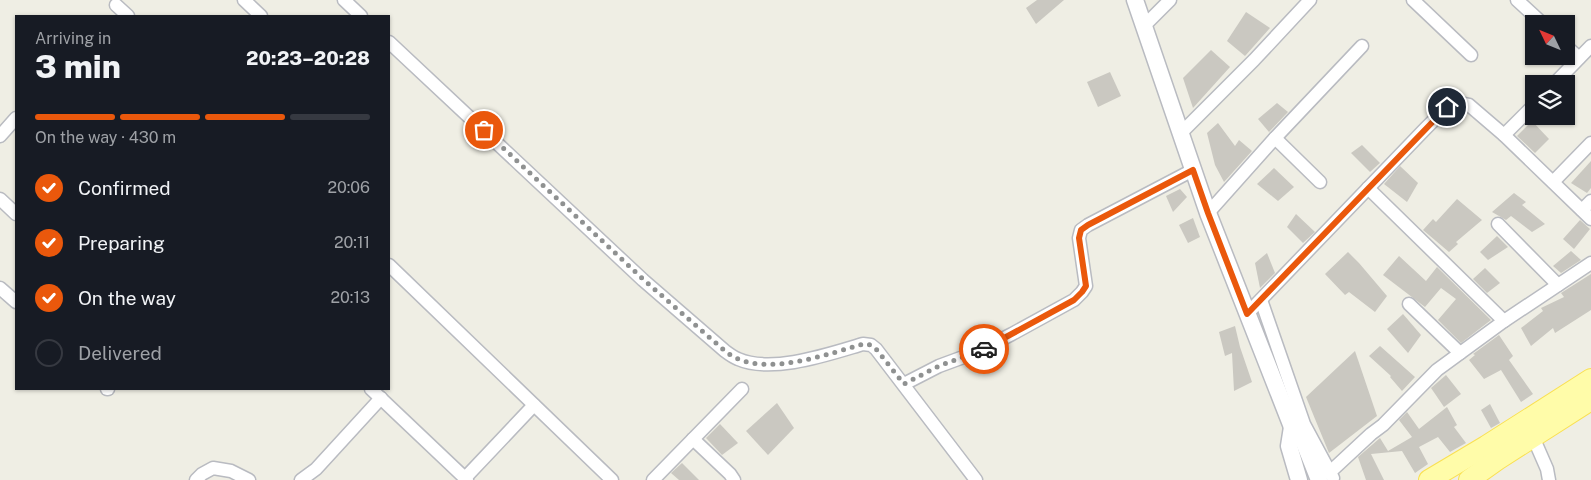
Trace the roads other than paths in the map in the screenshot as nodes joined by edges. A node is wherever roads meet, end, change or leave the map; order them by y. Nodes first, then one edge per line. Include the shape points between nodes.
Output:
1 (244, 0) edge
2 (344, 0) edge
3 (1135, 0) edge
4 (1170, 0) edge
5 (1310, 0) edge
6 (1413, 0) edge
7 (1517, 0) edge
8 (116, 5) dead end
9 (127, 15) edge
10 (261, 15) edge
11 (360, 15) edge
12 (1533, 15) edge
13 (1144, 26) junction
14 (390, 43) edge
15 (1362, 46) dead end
16 (1591, 46) edge
17 (1575, 54) edge
18 (1471, 55) dead end
19 (1579, 58) junction
20 (1563, 75) edge
21 (1525, 114) edge
22 (15, 119) edge
23 (1180, 134) junction
24 (1504, 135) junction
25 (0, 136) edge
26 (1275, 138) junction
27 (1591, 143) edge
28 (1193, 170) junction
29 (1320, 182) dead end
30 (1554, 182) junction
31 (1368, 188) junction
32 (0, 199) edge
33 (1588, 210) edge
34 (15, 213) edge
35 (1208, 213) junction
36 (1498, 224) dead end
37 (1591, 263) edge
38 (390, 266) edge
39 (1558, 285) junction
40 (0, 288) edge
41 (1261, 300) junction
42 (15, 301) edge
43 (1409, 304) dead end
44 (1247, 314) junction
45 (1504, 320) junction
46 (1460, 353) junction
47 (1591, 379) edge
48 (904, 384) junction
49 (742, 389) dead end
50 (376, 393) edge
51 (1591, 400) edge
52 (534, 405) junction
53 (1292, 427) junction
54 (1533, 437) junction
55 (693, 439) junction
56 (607, 478) edge
57 (1327, 478) edge
58 (466, 479) edge
59 (196, 480) edge
60 (249, 480) edge
61 (301, 480) edge
62 (653, 480) edge
63 (734, 480) edge
64 (976, 480) edge
65 (1299, 480) edge
66 (1429, 480) edge
67 (1469, 480) edge
68 (1549, 480) edge

1 - 10 street
2 - 11 street
3 - 13 street
4 - 13 street
5 - 23 street
6 - 18 street
7 - 12 street
8 - 9 street
13 - 23 street
14 - 48 street via 644,280 725,351 750,363 778,364 808,360 863,344 871,345
15 - 26 street
16 - 19 street
17 - 19 street
19 - 20 street
21 - 24 street
22 - 25 street
23 - 28 street
24 - 30 street
24 - 31 street via 1469,105 1458,103 1447,107
26 - 29 street
26 - 35 street
27 - 30 street
28 - 35 street
28 - 48 street via 1081,230 1079,238 1086,286 1074,300 977,352
30 - 33 street
31 - 41 street
31 - 45 street
32 - 34 street
35 - 44 street
36 - 39 street
37 - 39 street
38 - 52 street
39 - 45 street
40 - 42 street
41 - 44 street
41 - 57 street via 1304,424
43 - 46 street
44 - 53 street
45 - 46 street
46 - 57 street via 1437,370
47 - 66 main road
48 - 64 street
49 - 55 street
50 - 58 street
50 - 61 street via 316,469
51 - 54 main road
52 - 56 street
52 - 58 street
53 - 57 street
53 - 65 street via 1289,446
54 - 67 main road
54 - 68 street
55 - 62 street
55 - 63 street
59 - 60 street via 213,468 231,471

